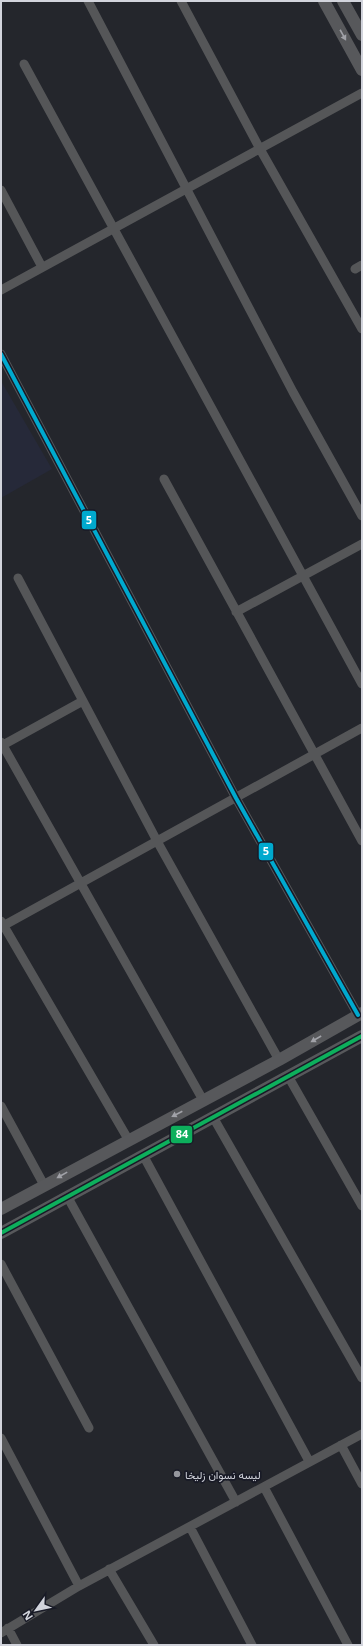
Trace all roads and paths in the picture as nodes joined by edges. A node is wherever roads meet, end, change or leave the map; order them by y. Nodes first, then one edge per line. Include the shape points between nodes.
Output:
1 (88, 1) edge
2 (181, 1) edge
3 (324, 1) edge
4 (343, 1) edge
5 (362, 35) edge
6 (24, 64) dead end
7 (362, 70) edge
8 (362, 93) edge
9 (260, 149) junction
10 (186, 189) junction
11 (1, 190) edge
12 (115, 228) junction
13 (42, 267) junction
14 (1, 290) edge
15 (362, 329) edge
16 (1, 354) edge
17 (164, 479) dead end
18 (362, 516) edge
19 (362, 544) edge
20 (302, 577) junction
21 (18, 578) dead end
22 (236, 612) junction
23 (362, 684) edge
24 (82, 702) junction
25 (362, 728) edge
26 (2, 745) edge
27 (315, 754) junction
28 (236, 798) junction
29 (156, 841) junction
30 (362, 841) edge
31 (81, 882) junction
32 (2, 924) edge
33 (360, 1014) edge
34 (336, 1028) junction
35 (362, 1036) edge
36 (345, 1045) junction
37 (279, 1060) junction
38 (288, 1076) junction
39 (203, 1100) junction
40 (1, 1106) edge
41 (212, 1117) junction
42 (128, 1139) junction
43 (143, 1155) junction
44 (44, 1185) junction
45 (67, 1196) junction
46 (362, 1206) edge
47 (1, 1208) edge
48 (1, 1232) edge
49 (1, 1264) edge
50 (362, 1378) edge
51 (89, 1428) dead end
52 (362, 1434) edge
53 (1, 1438) edge
54 (341, 1445) junction
55 (309, 1461) junction
56 (362, 1484) edge
57 (264, 1487) junction
58 (236, 1502) junction
59 (190, 1527) junction
60 (109, 1569) junction
61 (79, 1586) junction
62 (4, 1631) edge
63 (17, 1645) edge
64 (154, 1645) edge
65 (252, 1645) edge
66 (348, 1645) edge

1 - 10 street
2 - 9 street
3 -> 7 main road
4 - 5 main road
6 - 12 street
8 - 9 street
9 - 10 street
9 - 15 street
10 - 12 street
10 - 18 street
11 - 13 street
12 - 13 street
12 - 20 street
13 - 14 street
16 - 28 street
17 - 22 street
19 - 20 street
20 - 22 street
20 - 23 street
21 - 24 street
22 - 27 street
24 - 26 street
24 - 29 street
25 - 27 street
26 - 31 street
27 - 28 street
27 - 30 street
28 - 29 street
28 - 33 street
29 - 31 street
29 - 37 street
31 - 32 street
31 - 39 street
32 - 42 street
33 - 34 main road
34 - 36 main road
34 -> 37 main road
35 - 36 main road
36 - 38 main road
37 - 39 main road
38 - 41 main road
38 - 46 street
39 -> 42 main road
40 - 44 street
41 - 43 main road
41 - 50 street
42 -> 44 main road
43 - 45 main road
43 - 55 street
44 - 47 main road
45 - 48 main road
45 - 58 street
49 - 51 street
52 - 54 street
53 - 61 street
54 - 55 street
54 - 56 street
55 - 57 street
57 - 58 street
57 - 66 street
58 - 59 street
59 - 60 street
59 - 65 street
60 - 61 street
60 - 64 street
61 - 62 street
62 - 63 street

